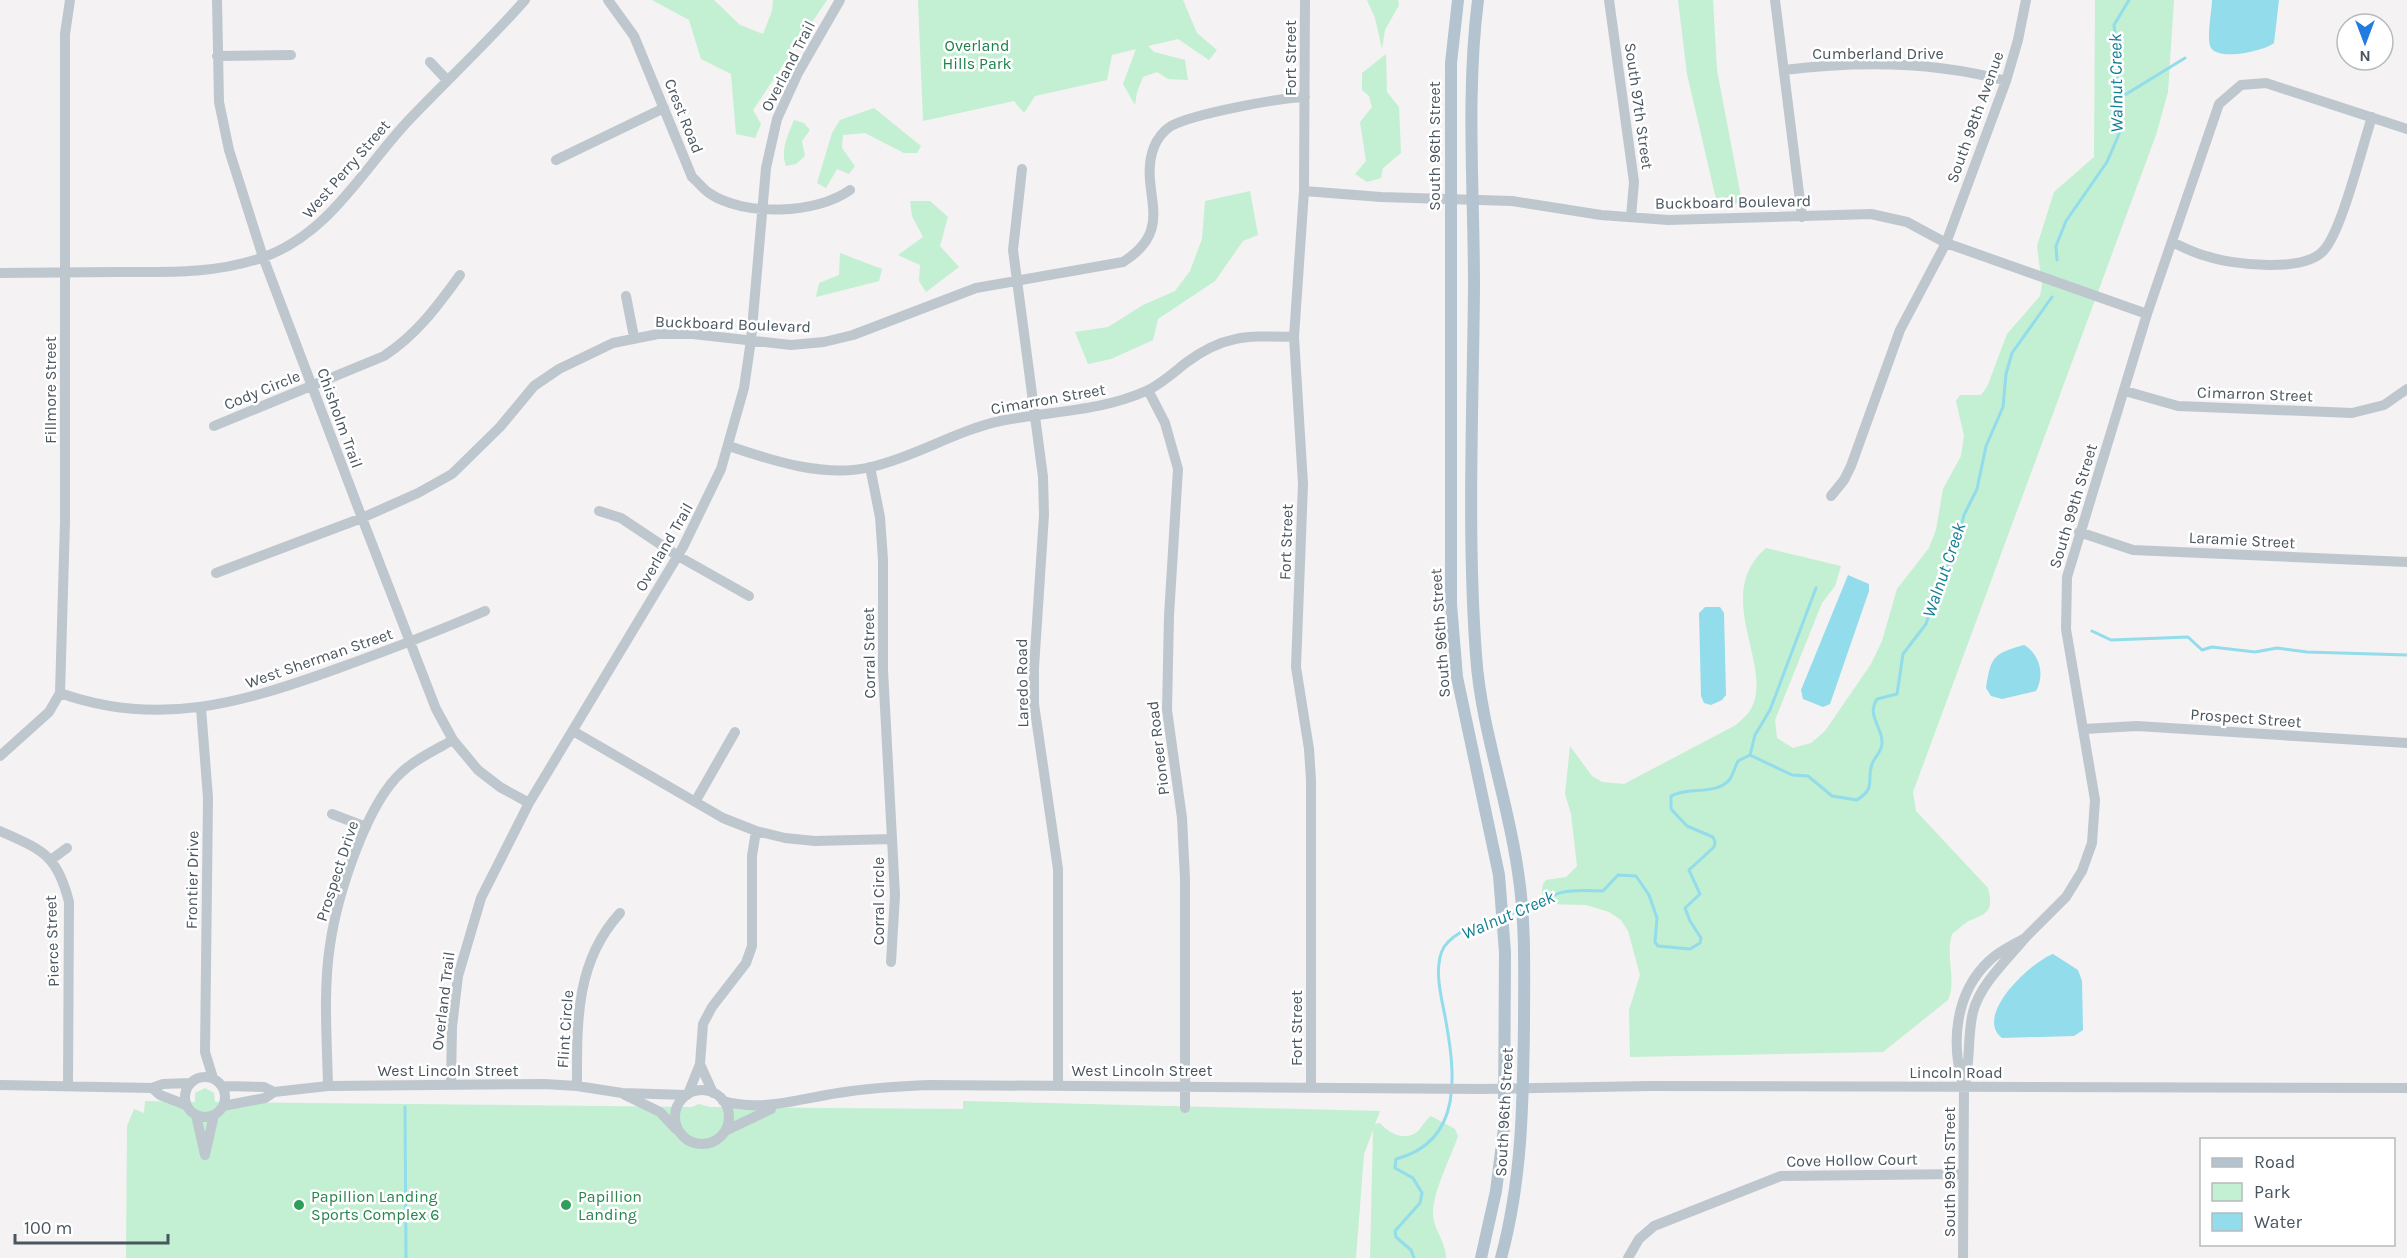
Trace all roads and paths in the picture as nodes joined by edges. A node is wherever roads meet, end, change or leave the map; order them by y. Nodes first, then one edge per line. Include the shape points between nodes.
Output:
1 (70, 0) edge
2 (217, 0) edge
3 (525, 0) edge
4 (840, 0) edge
5 (1305, 0) edge
6 (1458, 0) edge
7 (1478, 0) edge
8 (1609, 0) edge
9 (1775, 0) edge
10 (2025, 0) edge
11 (615, 2) edge
12 (217, 56) junction
13 (291, 56) dead end
14 (430, 62) dead end
15 (1784, 70) junction
16 (447, 80) junction
17 (2006, 81) junction
18 (1305, 97) junction
19 (664, 108) junction
20 (2372, 117) junction
21 (2407, 129) edge
22 (556, 160) dead end
23 (1022, 170) dead end
24 (850, 190) dead end
25 (1304, 191) junction
26 (1451, 198) junction
27 (1474, 199) junction
28 (762, 208) junction
29 (1631, 217) junction
30 (1802, 217) junction
31 (2172, 242) junction
32 (1946, 243) junction
33 (263, 257) junction
34 (0, 273) edge
35 (65, 273) junction
36 (460, 275) dead end
37 (1016, 282) junction
38 (626, 296) dead end
39 (2146, 314) junction
40 (1294, 337) junction
41 (634, 338) junction
42 (751, 340) junction
43 (313, 386) junction
44 (2407, 389) edge
45 (1148, 390) junction
46 (2125, 392) junction
47 (1036, 416) junction
48 (214, 426) dead end
49 (729, 446) junction
50 (870, 467) junction
51 (1831, 496) dead end
52 (599, 510) dead end
53 (362, 518) junction
54 (2079, 532) junction
55 (678, 556) junction
56 (2407, 562) edge
57 (216, 573) dead end
58 (749, 596) dead end
59 (485, 610) dead end
60 (411, 642) junction
61 (60, 693) junction
62 (201, 708) junction
63 (2084, 729) junction
64 (573, 731) junction
65 (735, 732) dead end
66 (453, 740) junction
67 (2407, 743) edge
68 (0, 756) edge
69 (695, 802) junction
70 (529, 803) junction
71 (332, 814) dead end
72 (366, 827) junction
73 (0, 831) edge
74 (756, 831) junction
75 (892, 839) junction
76 (67, 848) dead end
77 (52, 860) junction
78 (620, 913) dead end
79 (891, 962) dead end
80 (205, 1052) junction
81 (700, 1064) junction
82 (192, 1082) junction
83 (217, 1082) junction
84 (0, 1085) edge
85 (68, 1085) junction
86 (451, 1085) junction
87 (1058, 1085) junction
88 (1185, 1085) junction
89 (328, 1086) junction
90 (577, 1086) junction
91 (1311, 1086) junction
92 (1964, 1087) junction
93 (152, 1088) junction
94 (1504, 1088) junction
95 (1524, 1088) junction
96 (2407, 1088) edge
97 (274, 1092) junction
98 (622, 1093) junction
99 (713, 1093) junction
100 (688, 1095) junction
101 (723, 1101) junction
102 (782, 1104) junction
103 (186, 1105) junction
104 (224, 1106) junction
105 (1185, 1108) dead end
106 (196, 1115) junction
107 (214, 1115) junction
108 (677, 1130) junction
109 (725, 1131) junction
110 (1963, 1174) junction
111 (1481, 1258) edge
112 (1501, 1258) edge
113 (1628, 1258) edge
114 (1963, 1258) edge

1 - 35 street, Fillmore Street via 65,34
2 - 12 street, Chisholm Trail
3 - 16 street, West Perry Street
4 - 28 street, Overland Trail via 777,118
5 - 18 street, Fort Street
6 - 26 main road, South 96th Street via 1450,63
7 - 27 main road, South 96th Street via 1472,81
8 - 29 street, South 97th Street via 1634,182
9 - 15 street
10 - 17 street, South 98th Avenue
11 - 19 street, Crest Road
12 - 13 street
12 - 33 street, Chisholm Trail via 219,102 229,150
14 - 16 street
15 - 17 street, Cumberland Drive via 1926,64
15 - 30 street
16 - 33 street, West Perry Street via 313,231
17 - 32 street, South 98th Avenue
18 - 25 street, Fort Street
18 - 37 street, Buckboard Boulevard via 1283,98 1171,126 1154,147 1150,164 1154,214 1147,242 1137,254 1095,269
19 - 22 street
19 - 28 street, Crest Road via 692,177 709,193 732,203
20 - 21 street
20 - 31 street via 2332,238 2314,259 2291,264 2236,261 2207,257
20 - 31 street, South 99th Street via 2266,82 2241,85 2219,104
23 - 37 street, Laredo Road via 1013,249
24 - 28 street, Crest Road via 822,205
25 - 26 street, Buckboard Boulevard
25 - 40 street, Fort Street
26 - 27 street, Buckboard Boulevard
26 - 94 main road, South 96th Street via 1451,604 1457,677 1499,875 1505,952
27 - 29 street, Buckboard Boulevard
27 - 95 main road, South 96th Street via 1476,655 1483,719 1507,807 1519,875 1525,952
28 - 42 street, Overland Trail
29 - 30 street, Buckboard Boulevard
30 - 32 street, Buckboard Boulevard via 1889,216
31 - 39 street, South 99th Street
32 - 39 street, Buckboard Boulevard
32 - 51 street, South 98th Avenue via 1900,330 1851,466
33 - 35 street, West Perry Street via 201,272
33 - 43 street, Chisholm Trail
34 - 35 street, West Perry Street
35 - 61 street, Fillmore Street
36 - 43 street, Cody Circle via 408,340 384,356
37 - 42 street, Buckboard Boulevard via 976,288 853,335 824,342 791,345
37 - 47 street, Laredo Road
38 - 41 street
39 - 46 street, South 99th Street
40 - 45 street, Cimarron Street via 1248,336 1220,341
40 - 91 street, Fort Street via 1303,484 1296,667 1311,780
41 - 42 street, Buckboard Boulevard via 693,334
41 - 53 street, Buckboard Boulevard via 597,349 559,369 534,386 500,427 452,474
42 - 49 street, Overland Trail
43 - 48 street, Cody Circle
43 - 53 street, Chisholm Trail
44 - 46 street, Cimarron Street via 2384,405 2352,413 2178,406
45 - 47 street, Cimarron Street via 1109,405
45 - 88 street, Pioneer Road via 1165,423 1178,470 1167,701 1185,869
46 - 54 street, South 99th Street
47 - 50 street, Cimarron Street via 978,427
47 - 87 street, Laredo Road via 1044,515 1034,704 1058,869
49 - 50 street, Cimarron Street via 816,468
49 - 55 street, Overland Trail via 706,504
50 - 75 street, Corral Street via 883,560 883,670
52 - 55 street via 621,518
53 - 57 street, Buckboard Boulevard
53 - 60 street, Chisholm Trail
54 - 56 street, Laramie Street via 2133,550
54 - 63 street, South 99th Street via 2067,577 2066,629
55 - 58 street
55 - 64 street, Overland Trail
59 - 60 street, West Sherman Street
60 - 62 street, West Sherman Street via 274,692
60 - 66 street, Chisholm Trail via 436,709
61 - 62 street, West Sherman Street via 102,706 139,711
61 - 68 street via 49,712
62 - 80 street, Frontier Drive via 208,798
63 - 67 street, Prospect Street via 2137,726
63 - 92 street, South 99th Street via 2095,800 2090,850 2066,897 1991,979 1974,1010
64 - 69 street
64 - 70 street, Overland Trail
65 - 69 street
66 - 70 street, Chisholm Trail via 478,770
66 - 72 street, Prospect Drive via 404,770 391,783
69 - 74 street
70 - 86 street, Overland Trail via 481,898 466,942 453,1017
71 - 72 street
72 - 89 street, Prospect Drive via 329,945
73 - 77 street
74 - 75 street via 815,841
74 - 81 street via 752,856 752,946 746,963 703,1024
75 - 79 street, Corral Circle via 895,895
76 - 77 street
77 - 85 street, Pierce Street via 69,902
78 - 90 street, Flint Circle via 603,932 584,980 579,1009
80 - 82 street, Frontier Drive
80 - 83 street, Frontier Drive
81 - 99 street
81 - 100 street
82 - 83 street
82 - 93 street
82 - 103 street via 185,1094
83 - 97 street, West Lincoln Street via 264,1087
83 - 104 street via 225,1095
84 - 85 street
85 - 93 street
86 - 89 street, West Lincoln Street
86 - 90 street, West Lincoln Street
87 - 88 street, West Lincoln Street
87 - 102 street, West Lincoln Street via 896,1086
88 - 91 street, West Lincoln Street
88 - 105 street, Pioneer Road
89 - 97 street, West Lincoln Street
90 - 98 street, West Lincoln Street
91 - 94 street, West Lincoln Street
92 - 95 street, Lincoln Road
92 - 96 street, Lincoln Road
92 - 110 street, South 99th STreet
93 - 103 street
94 - 95 street, Lincoln Road
94 - 111 main road, South 96th Street via 1502,1155
95 - 112 main road, South 96th Street via 1517,1179
97 - 104 street, West Lincoln Street via 265,1098
98 - 100 street, West Lincoln Street
98 - 108 street, West Lincoln Street via 660,1112
99 - 100 street via 701,1090
99 - 101 street
100 - 108 street via 676,1110
101 - 102 street, West Lincoln Street via 748,1107
101 - 109 street via 729,1119
102 - 109 street, West Lincoln Street
103 - 106 street
104 - 107 street
106 - 107 street
106 - 107 street via 205,1155
108 - 109 street via 692,1142 704,1144
110 - 113 street, Cove Hollow Court via 1780,1176 1645,1232
110 - 114 street, South 99th STreet

